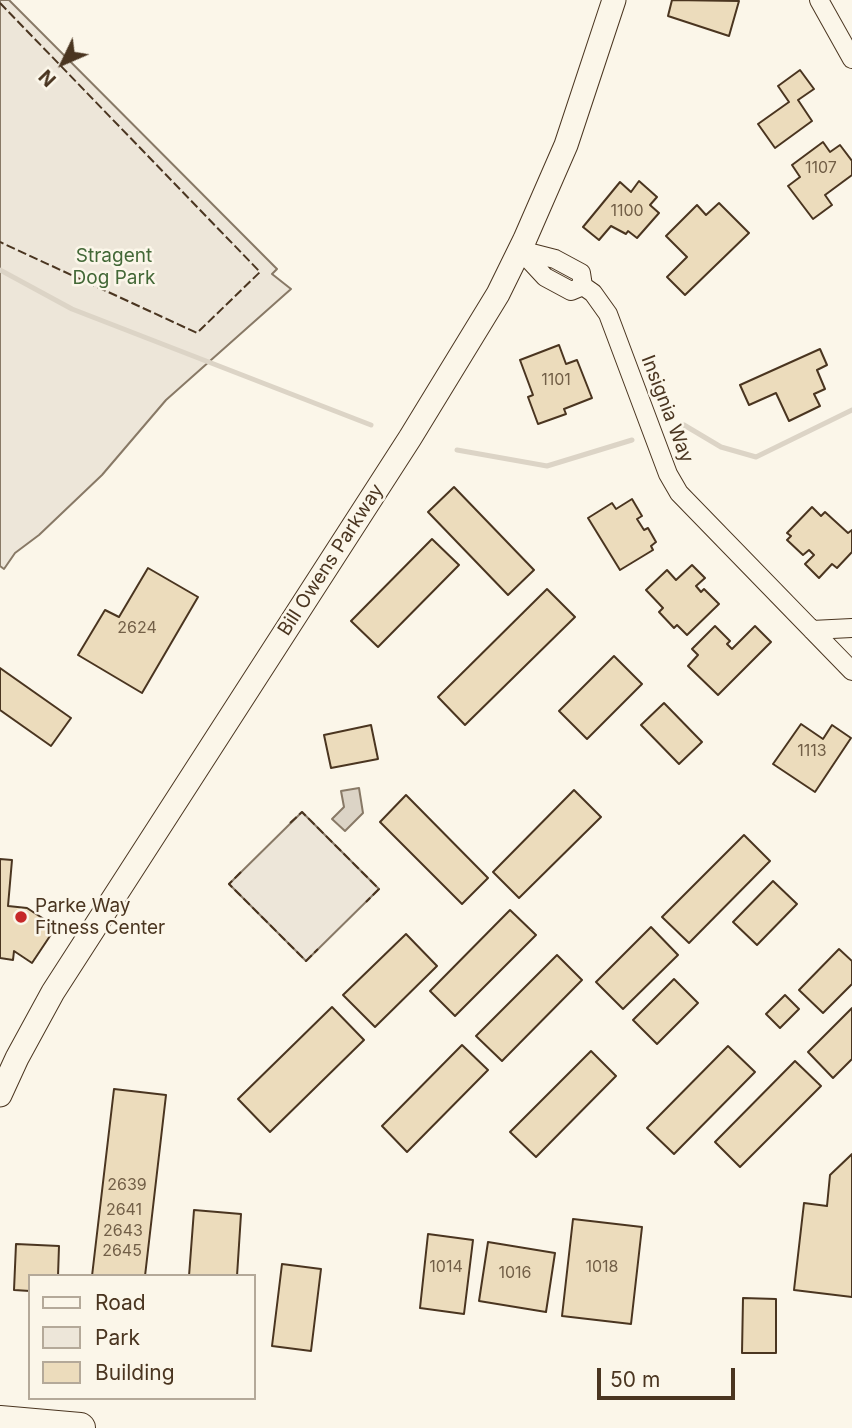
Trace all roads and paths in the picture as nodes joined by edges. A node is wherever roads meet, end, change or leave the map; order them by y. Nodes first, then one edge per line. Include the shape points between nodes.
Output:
1 (614, 0) edge
2 (820, 0) edge
3 (852, 59) edge
4 (520, 250) junction
5 (852, 628) edge
6 (812, 630) junction
7 (852, 671) edge
8 (0, 1095) edge
9 (0, 1421) edge
10 (80, 1428) edge

1 - 4 main road, Bill Owens Parkway via 566,145
2 - 3 street
4 - 6 street, Insignia Way via 545,277 571,290 583,286 593,293 608,314 679,493
4 - 8 main road, Bill Owens Parkway via 411,438 53,992
5 - 6 street
6 - 7 street, Insignia Way
9 - 10 highway

